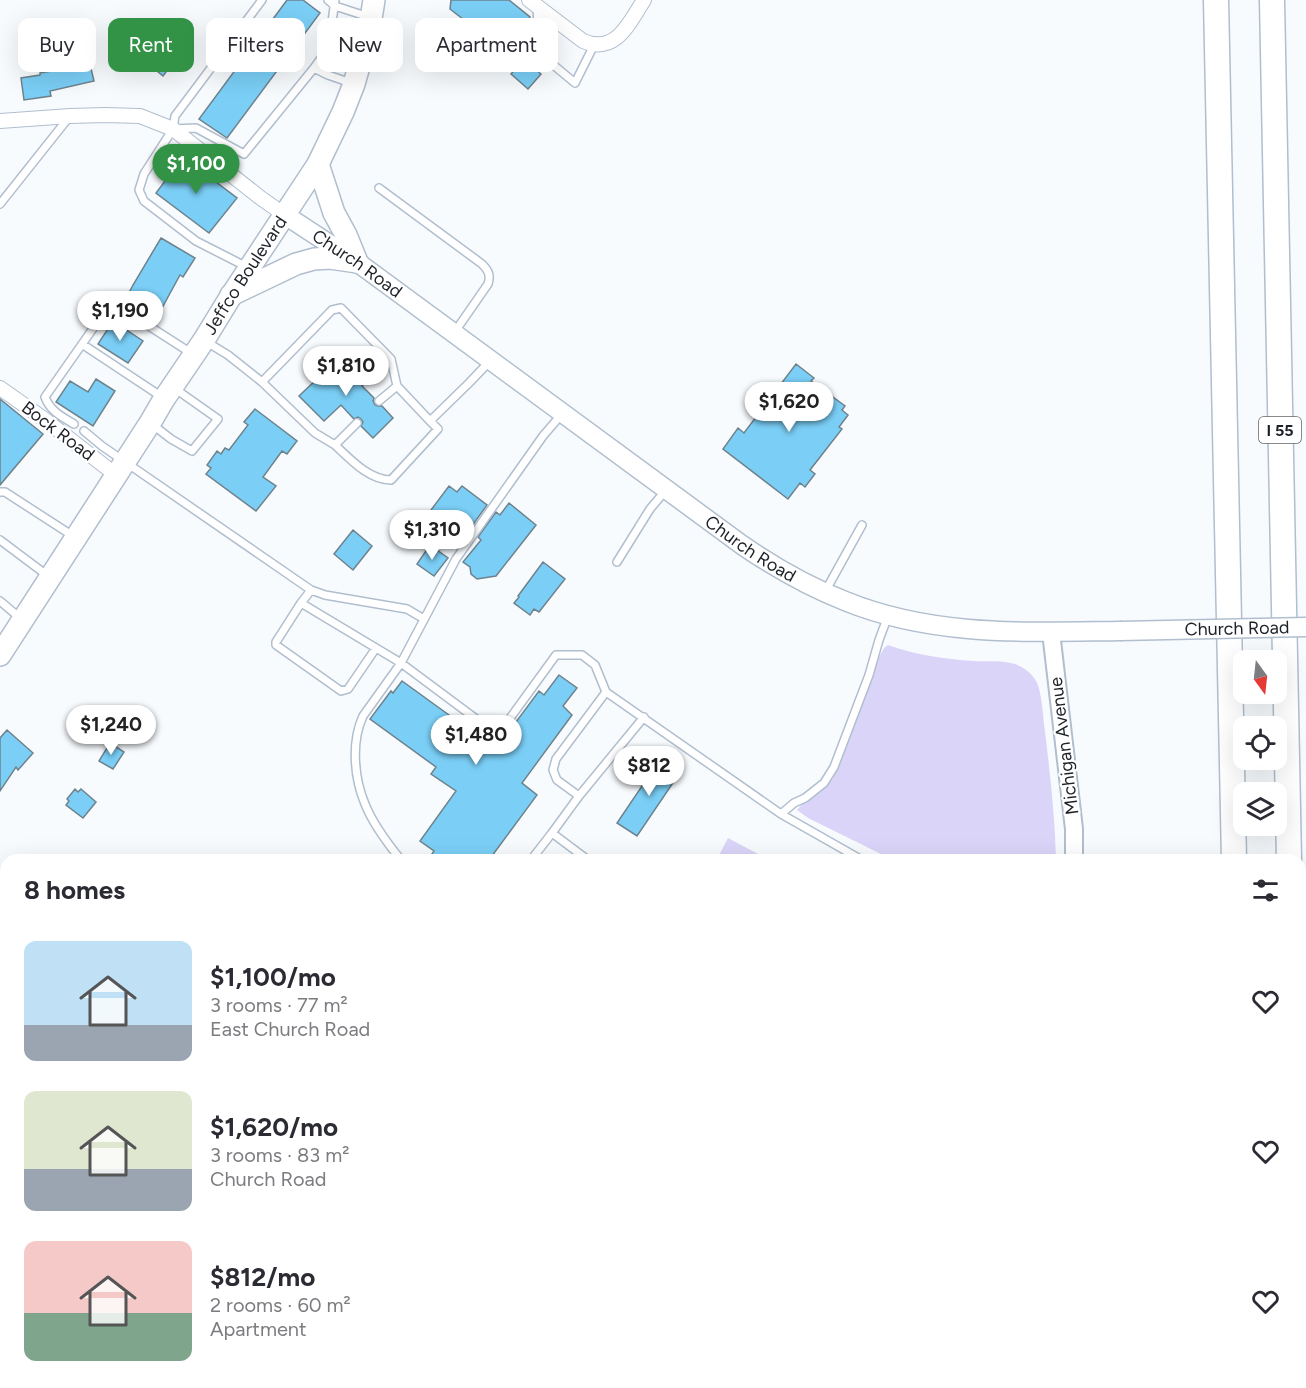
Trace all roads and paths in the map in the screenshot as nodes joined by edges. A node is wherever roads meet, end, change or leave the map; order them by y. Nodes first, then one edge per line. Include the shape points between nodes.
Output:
1 (262, 0) edge
2 (644, 0) edge
3 (1216, 0) edge
4 (1272, 0) edge
5 (332, 2) edge
6 (533, 3) edge
7 (373, 9) edge
8 (594, 45) junction
9 (314, 68) junction
10 (354, 84) junction
11 (70, 116) junction
12 (0, 121) edge
13 (173, 129) junction
14 (318, 164) junction
15 (379, 188) dead end
16 (0, 204) edge
17 (285, 215) junction
18 (357, 262) junction
19 (249, 268) junction
20 (231, 296) junction
21 (454, 333) junction
22 (82, 344) junction
23 (199, 347) junction
24 (490, 360) junction
25 (262, 382) junction
26 (397, 386) junction
27 (0, 388) edge
28 (168, 393) junction
29 (379, 401) dead end
30 (562, 413) junction
31 (430, 421) junction
32 (150, 423) junction
33 (357, 423) dead end
34 (74, 424) dead end
35 (84, 431) dead end
36 (334, 445) junction
37 (120, 468) junction
38 (666, 489) junction
39 (0, 492) edge
40 (862, 525) dead end
41 (76, 537) junction
42 (0, 540) edge
43 (617, 562) dead end
44 (50, 578) junction
45 (311, 590) junction
46 (825, 593) junction
47 (0, 601) edge
48 (302, 603) junction
49 (888, 616) junction
50 (424, 619) junction
51 (22, 620) junction
52 (1306, 627) edge
53 (1052, 632) junction
54 (376, 648) junction
55 (0, 655) edge
56 (401, 663) junction
57 (606, 692) junction
58 (644, 717) junction
59 (579, 796) junction
60 (781, 814) junction
61 (552, 833) junction
62 (397, 854) edge
63 (536, 854) edge
64 (580, 854) edge
65 (851, 854) edge
66 (1074, 854) edge
67 (1234, 854) edge
68 (1289, 854) edge

1 - 13 lane via 175,116
2 - 8 street via 613,41
3 - 67 highway
4 - 68 highway, I 55
5 - 7 lane
5 - 9 lane via 324,54
6 - 8 street
6 - 8 lane via 539,53 575,83
7 - 10 main road, Jeffco Boulevard
9 - 10 lane
9 - 13 lane via 244,154 196,128
10 - 14 main road, Jeffco Boulevard
11 - 12 street
11 - 13 street via 140,116
11 - 16 lane
13 - 17 street
13 - 19 lane via 144,174 139,190 144,201 196,241
14 - 17 main road, Jeffco Boulevard
14 - 18 main road via 334,213
15 - 21 lane via 489,273 488,284
17 - 18 main road, Church Road
17 - 19 main road, Jeffco Boulevard
18 - 20 main road via 314,259
18 - 21 main road, Church Road
19 - 20 main road, Jeffco Boulevard
20 - 23 main road, Jeffco Boulevard
21 - 24 main road, Church Road
22 - 23 lane via 106,310 114,307
22 - 28 lane
22 - 34 lane via 45,397 56,413
23 - 25 lane via 228,355
23 - 28 main road, Jeffco Boulevard
24 - 30 main road, Church Road
24 - 31 lane
25 - 26 lane via 332,310 341,308 391,359
25 - 36 lane via 315,434
26 - 29 lane
26 - 31 lane
27 - 37 street, Bock Road
28 - 32 main road, Jeffco Boulevard
28 - 32 lane via 218,419 192,451
30 - 38 main road, Church Road
30 - 50 lane via 456,559
31 - 36 lane via 438,429 391,480 368,473
32 - 37 main road, Jeffco Boulevard
33 - 36 lane
35 - 37 lane
37 - 41 main road, Jeffco Boulevard
37 - 45 lane
38 - 43 lane
38 - 46 main road, Church Road via 758,555
39 - 41 lane
40 - 46 lane
41 - 44 main road, Jeffco Boulevard
42 - 44 lane
44 - 51 main road, Jeffco Boulevard
45 - 48 lane
45 - 50 lane via 407,609
46 - 49 main road, Church Road
47 - 51 lane
48 - 54 lane
48 - 54 lane via 276,645 341,691 348,689
49 - 53 main road, Church Road via 950,628
49 - 60 lane via 834,767 824,783
50 - 56 lane
51 - 55 main road, Jeffco Boulevard
52 - 53 main road, Church Road, bridge
53 - 66 street, Michigan Avenue
54 - 56 lane
56 - 57 lane via 490,730 505,725 556,655 582,655 596,665
56 - 62 lane via 363,716 356,747 358,780 365,804
57 - 58 lane
57 - 59 lane via 556,759 553,770 557,780
58 - 59 lane
58 - 60 lane
59 - 61 lane
60 - 65 lane
61 - 63 lane
61 - 64 lane

